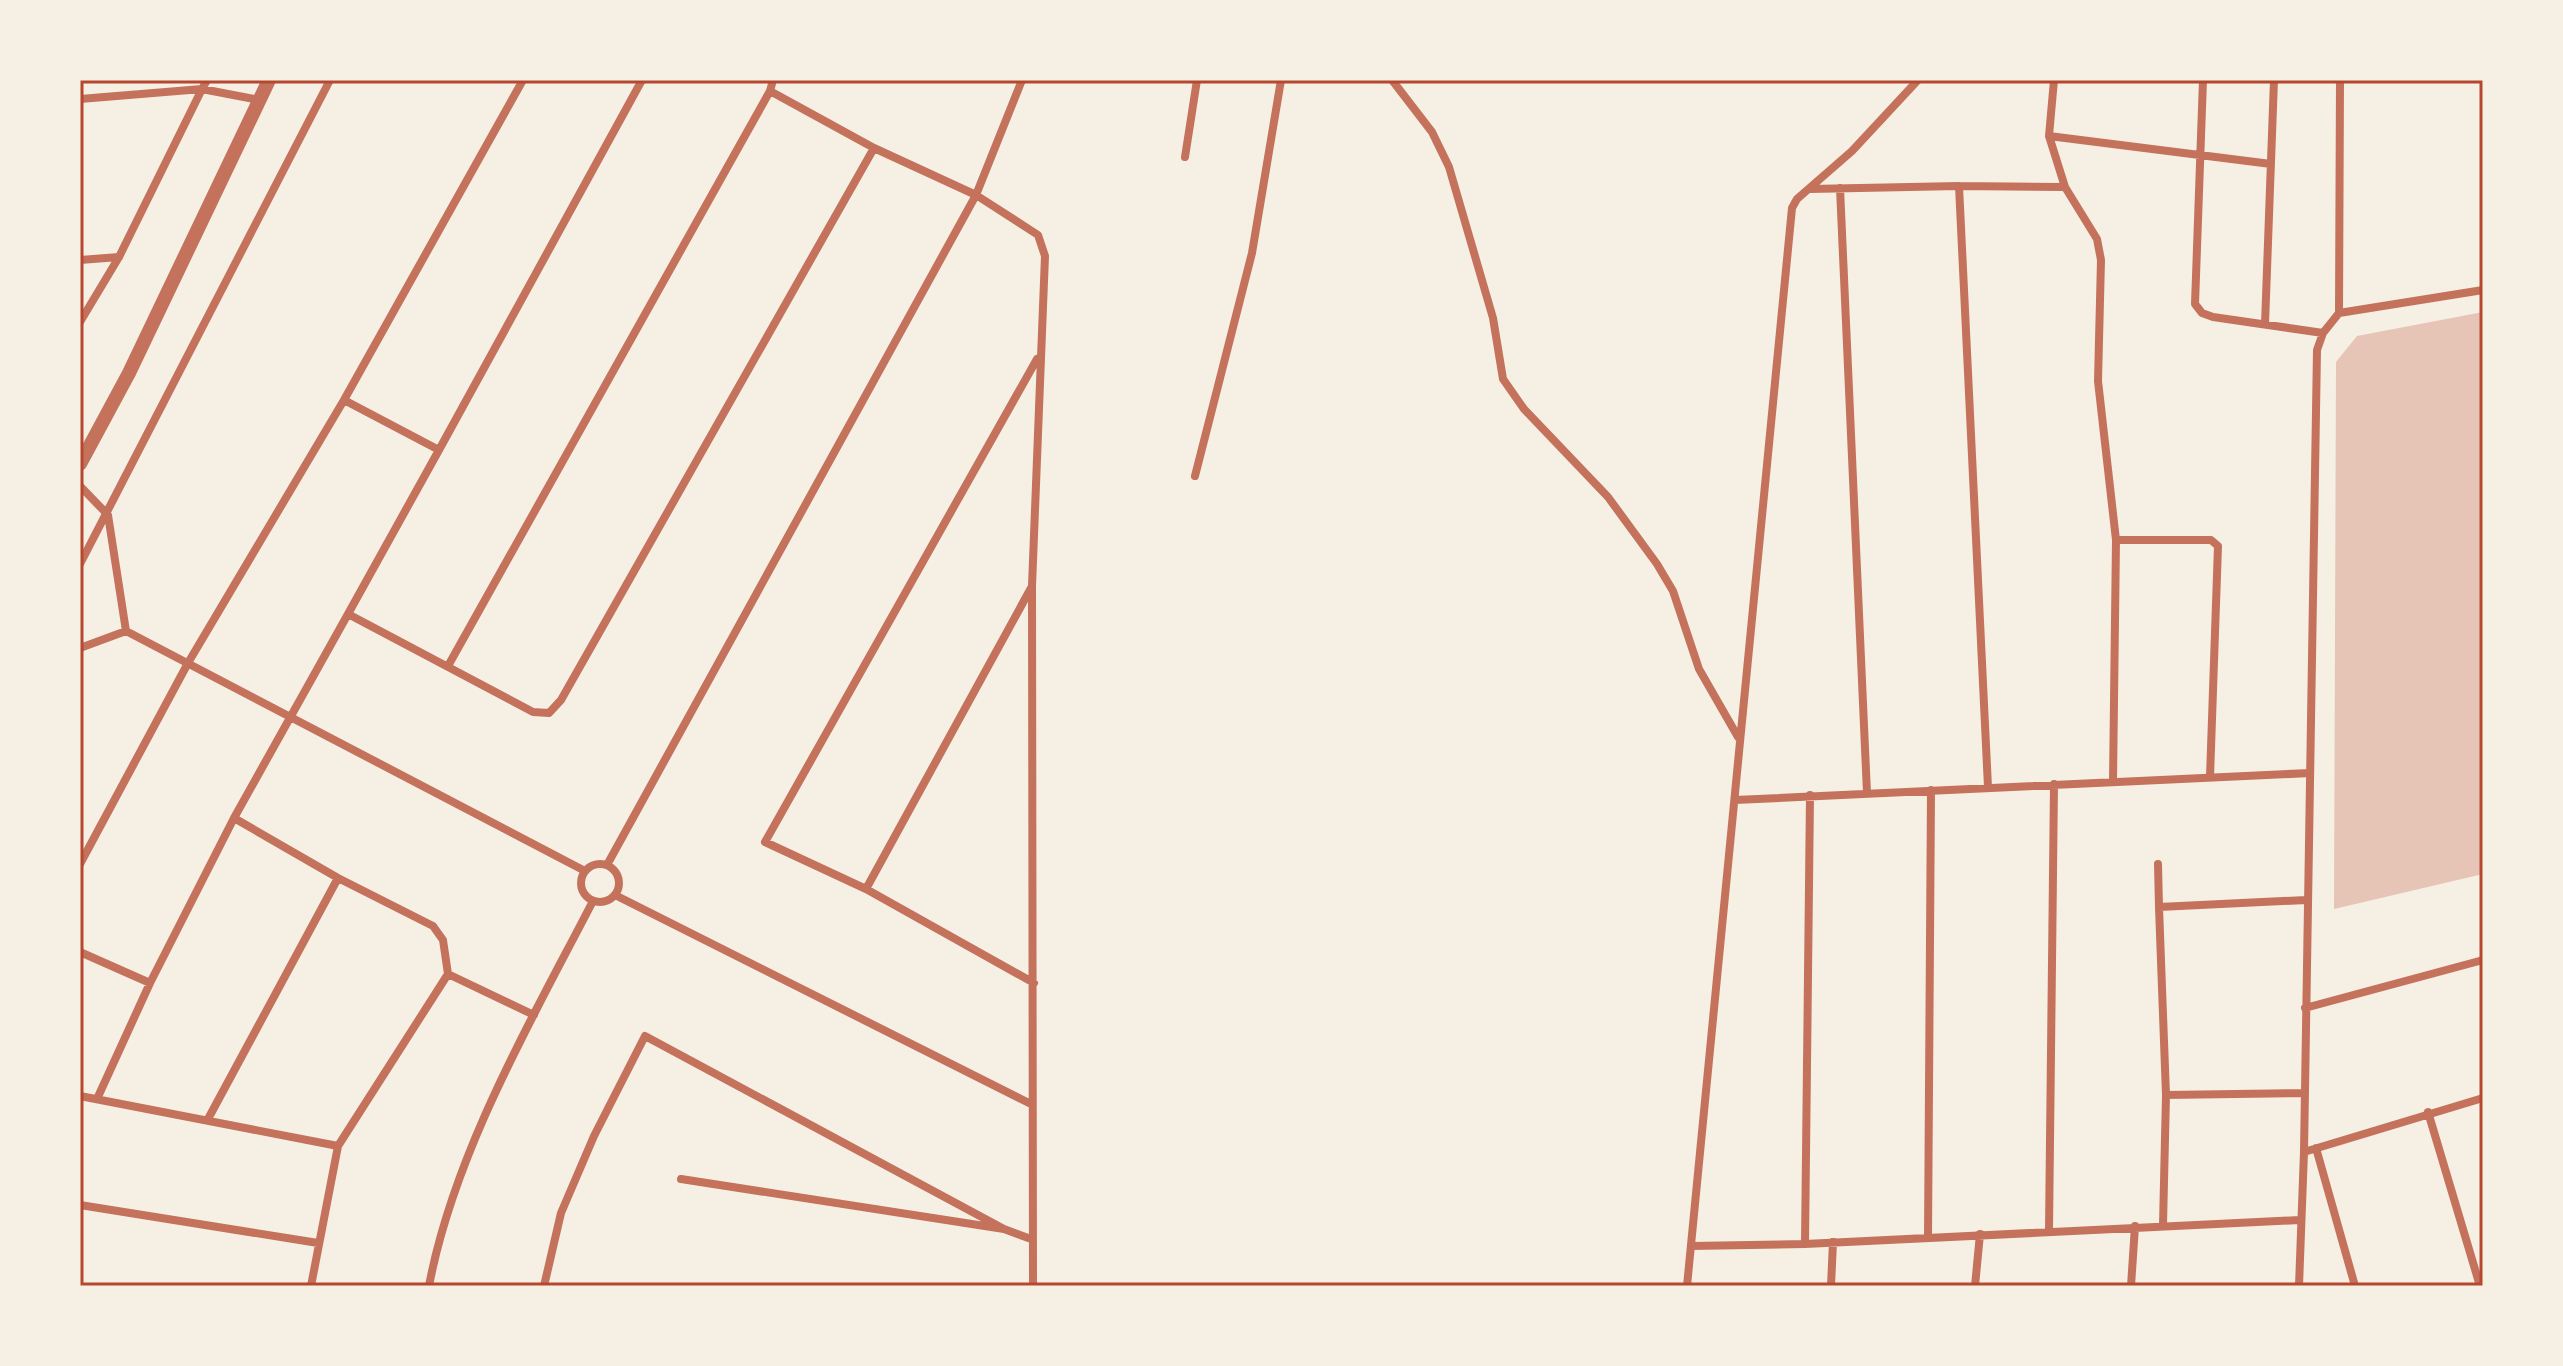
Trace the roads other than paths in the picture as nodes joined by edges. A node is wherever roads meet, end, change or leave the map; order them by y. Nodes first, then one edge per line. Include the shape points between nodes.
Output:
1 (269, 80) edge
2 (330, 80) edge
3 (523, 80) edge
4 (642, 80) edge
5 (773, 80) edge
6 (1022, 80) edge
7 (1197, 80) edge
8 (1281, 80) edge
9 (1392, 80) edge
10 (1918, 80) edge
11 (2054, 80) edge
12 (2203, 80) edge
13 (2274, 80) edge
14 (2340, 80) edge
15 (204, 84) edge
16 (770, 91) junction
17 (80, 99) edge
18 (259, 100) junction
19 (2049, 136) junction
20 (874, 148) junction
21 (1185, 157) dead end
22 (2199, 157) junction
23 (2271, 164) junction
24 (1959, 186) junction
25 (2065, 187) junction
26 (1840, 188) junction
27 (1807, 189) junction
28 (976, 195) junction
29 (119, 257) junction
30 (80, 260) edge
31 (2483, 290) edge
32 (2339, 313) junction
33 (80, 322) edge
34 (2265, 324) junction
35 (2323, 333) junction
36 (1039, 357) junction
37 (344, 400) junction
38 (439, 450) junction
39 (80, 464) edge
40 (1195, 476) dead end
41 (80, 486) edge
42 (108, 515) junction
43 (2116, 540) junction
44 (80, 564) edge
45 (1032, 586) junction
46 (348, 614) junction
47 (126, 631) junction
48 (80, 648) edge
49 (188, 663) junction
50 (448, 666) junction
51 (289, 716) junction
52 (1738, 737) junction
53 (2310, 773) junction
54 (2210, 777) junction
55 (2113, 782) junction
56 (2054, 784) junction
57 (1988, 787) junction
58 (1931, 790) junction
59 (1867, 793) junction
60 (1810, 795) junction
61 (1735, 800) junction
62 (234, 818) junction
63 (80, 864) edge
64 (2158, 864) dead end
65 (607, 865) junction
66 (585, 871) junction
67 (338, 878) junction
68 (866, 889) junction
69 (615, 895) junction
70 (2306, 900) junction
71 (593, 901) junction
72 (2159, 907) junction
73 (80, 952) edge
74 (2483, 960) edge
75 (448, 974) junction
76 (150, 983) junction
77 (1034, 983) junction
78 (2305, 1008) junction
79 (534, 1015) junction
80 (2304, 1093) junction
81 (2166, 1095) junction
82 (80, 1096) edge
83 (2483, 1098) edge
84 (97, 1099) junction
85 (1031, 1104) junction
86 (2428, 1112) junction
87 (208, 1119) junction
88 (338, 1146) junction
89 (2316, 1148) junction
90 (2304, 1152) junction
91 (681, 1179) dead end
92 (80, 1205) edge
93 (2299, 1220) junction
94 (2163, 1225) junction
95 (2135, 1226) junction
96 (1004, 1229) junction
97 (2049, 1230) junction
98 (1980, 1234) junction
99 (1928, 1238) junction
100 (1031, 1239) junction
101 (1833, 1242) junction
102 (318, 1243) junction
103 (1805, 1244) junction
104 (1691, 1246) junction
105 (311, 1286) edge
106 (429, 1286) edge
107 (546, 1286) edge
108 (1033, 1286) edge
109 (1687, 1286) edge
110 (1831, 1286) edge
111 (1975, 1286) edge
112 (2131, 1286) edge
113 (2299, 1286) edge
114 (2355, 1286) edge
115 (2480, 1286) edge

1 - 18 street
2 - 42 street
3 - 37 street
4 - 38 street
5 - 16 street
6 - 28 street
7 - 21 street
8 - 40 street via 1252,253
9 - 52 street via 1432,132 1449,167 1493,318 1503,379 1524,409 1608,497 1657,564 1673,591 1699,669
10 - 27 street
11 - 19 street
12 - 22 street
13 - 23 street
14 - 32 street
15 - 17 street
15 - 18 street
15 - 29 street
16 - 20 street
16 - 50 street
18 - 39 street
19 - 22 street
19 - 25 street
20 - 28 street
20 - 50 street via 561,700 549,713 533,712
22 - 23 street
22 - 34 street via 2195,304 2213,317
23 - 34 street
24 - 25 street
24 - 26 street
24 - 57 street
25 - 43 street via 2100,249 2098,381
26 - 27 street
26 - 59 street
27 - 52 street via 1792,208
28 - 36 street via 1038,235 1045,256
28 - 65 street
29 - 30 street
29 - 33 street
31 - 32 street
32 - 35 street
34 - 35 street
35 - 53 street via 2317,350
36 - 45 street
36 - 68 street via 765,842
37 - 38 street
37 - 49 street
38 - 46 street
41 - 42 street
42 - 44 street
42 - 47 street
43 - 54 street via 2211,540 2218,546
43 - 55 street
45 - 68 street
45 - 77 street
46 - 50 street
46 - 51 street
47 - 48 street
47 - 49 street
49 - 51 street
49 - 63 street
51 - 62 street
51 - 66 street
52 - 61 street
53 - 54 street
53 - 70 street
54 - 55 street
55 - 56 street
56 - 57 street
56 - 97 street
57 - 58 street
58 - 59 street
58 - 99 street
59 - 60 street
60 - 61 street
60 - 103 street
61 - 104 street
62 - 67 street
62 - 76 street
64 - 72 street
65 - 66 street via 595,864
65 - 69 street via 619,877
66 - 71 street via 581,888
67 - 75 street via 433,926 443,940
67 - 87 street
68 - 77 street
69 - 71 street via 605,902
69 - 85 street
70 - 72 street
70 - 78 street
71 - 79 street
72 - 81 street
73 - 76 street
74 - 78 street
75 - 79 street
75 - 88 street
76 - 84 street
77 - 85 street
78 - 80 street
79 - 106 street via 452,1199
80 - 81 street
80 - 90 street
81 - 94 street
82 - 84 street
83 - 86 street
84 - 87 street
85 - 100 street
86 - 89 street
86 - 115 street
87 - 88 street
88 - 102 street
89 - 90 street
89 - 114 street
90 - 93 street
91 - 96 street
92 - 102 street
93 - 94 street
93 - 113 street
94 - 95 street
95 - 97 street
95 - 112 street
96 - 100 street
96 - 107 street via 645,1036 561,1213
97 - 98 street
98 - 99 street
98 - 111 street
99 - 101 street
100 - 108 street
101 - 103 street
101 - 110 street
102 - 105 street
103 - 104 street
104 - 109 street

